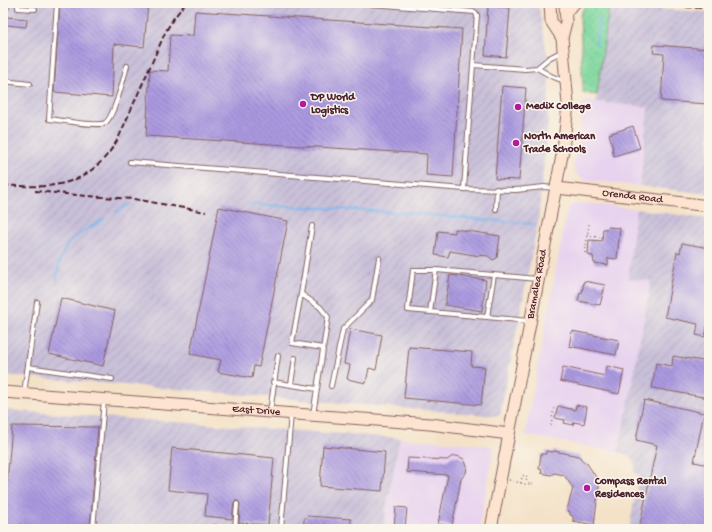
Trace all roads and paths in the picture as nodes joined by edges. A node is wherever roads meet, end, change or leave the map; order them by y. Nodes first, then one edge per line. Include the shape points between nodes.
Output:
1 (18, 3) edge
2 (57, 3) edge
3 (358, 3) edge
4 (575, 3) edge
5 (548, 4) edge
6 (565, 7) edge
7 (35, 9) dead end
8 (562, 38) junction
9 (562, 52) junction
10 (473, 65) junction
11 (127, 66) dead end
12 (537, 68) junction
13 (566, 81) junction
14 (3, 82) edge
15 (30, 84) dead end
16 (130, 162) dead end
17 (557, 188) junction
18 (464, 189) junction
19 (497, 189) junction
20 (709, 206) edge
21 (496, 209) dead end
22 (588, 224) dead end
23 (312, 226) dead end
24 (587, 236) junction
25 (601, 237) dead end
26 (584, 253) dead end
27 (379, 258) dead end
28 (436, 270) junction
29 (494, 275) junction
30 (539, 279) junction
31 (301, 294) junction
32 (37, 302) dead end
33 (430, 312) junction
34 (487, 317) junction
35 (531, 322) junction
36 (323, 348) junction
37 (278, 356) dead end
38 (295, 358) dead end
39 (28, 367) junction
40 (112, 379) dead end
41 (274, 382) junction
42 (291, 384) junction
43 (331, 386) dead end
44 (317, 389) junction
45 (3, 392) edge
46 (24, 394) junction
47 (104, 400) junction
48 (554, 408) dead end
49 (270, 412) junction
50 (291, 414) junction
51 (313, 415) junction
52 (551, 425) dead end
53 (509, 434) junction
54 (501, 479) junction
55 (521, 483) junction
56 (526, 484) junction
57 (533, 484) dead end
58 (237, 504) dead end
59 (214, 527) dead end
60 (93, 529) edge
61 (222, 529) edge
62 (235, 529) edge
63 (281, 529) edge
64 (492, 529) edge

1 - 7 lane via 18,8
2 - 11 lane via 49,119 105,123 112,116
3 - 10 lane via 475,12 477,15
4 - 6 street
5 - 8 street via 551,21
6 - 8 street, Bramalea Road via 566,22
8 - 9 street, Bramalea Road
9 - 12 lane
9 - 13 street, Bramalea Road
10 - 12 lane
10 - 18 lane
12 - 13 lane
13 - 17 street, Bramalea Road via 568,110
14 - 15 lane
16 - 18 lane
17 - 19 lane
17 - 20 street, Orenda Road
17 - 30 street, Bramalea Road
18 - 19 lane
19 - 21 lane
22 - 24 path
23 - 31 lane
24 - 25 path
24 - 26 path
27 - 43 lane via 372,300 343,330
28 - 29 lane
28 - 33 lane
28 - 33 lane via 413,270 408,310
29 - 30 lane
29 - 34 lane
30 - 35 street, Bramalea Road
31 - 36 lane via 320,306 328,317
31 - 36 lane via 292,342
32 - 39 lane
33 - 34 lane
34 - 35 lane
35 - 53 street, Bramalea Road
36 - 44 lane
37 - 41 lane
38 - 42 lane
39 - 40 lane
39 - 46 lane
41 - 42 lane
41 - 49 lane
42 - 44 lane
44 - 51 lane
45 - 46 street, East Drive
46 - 47 street, East Drive
47 - 49 street, East Drive
47 - 60 lane
48 - 52 path
49 - 50 street, East Drive
50 - 51 street, East Drive
50 - 63 lane
51 - 53 street, East Drive via 430,424
53 - 54 street, Bramalea Road
54 - 55 path
54 - 64 street, Bramalea Road
55 - 56 path
55 - 56 path via 522,476 525,475
56 - 57 path
58 - 62 lane
59 - 61 lane

